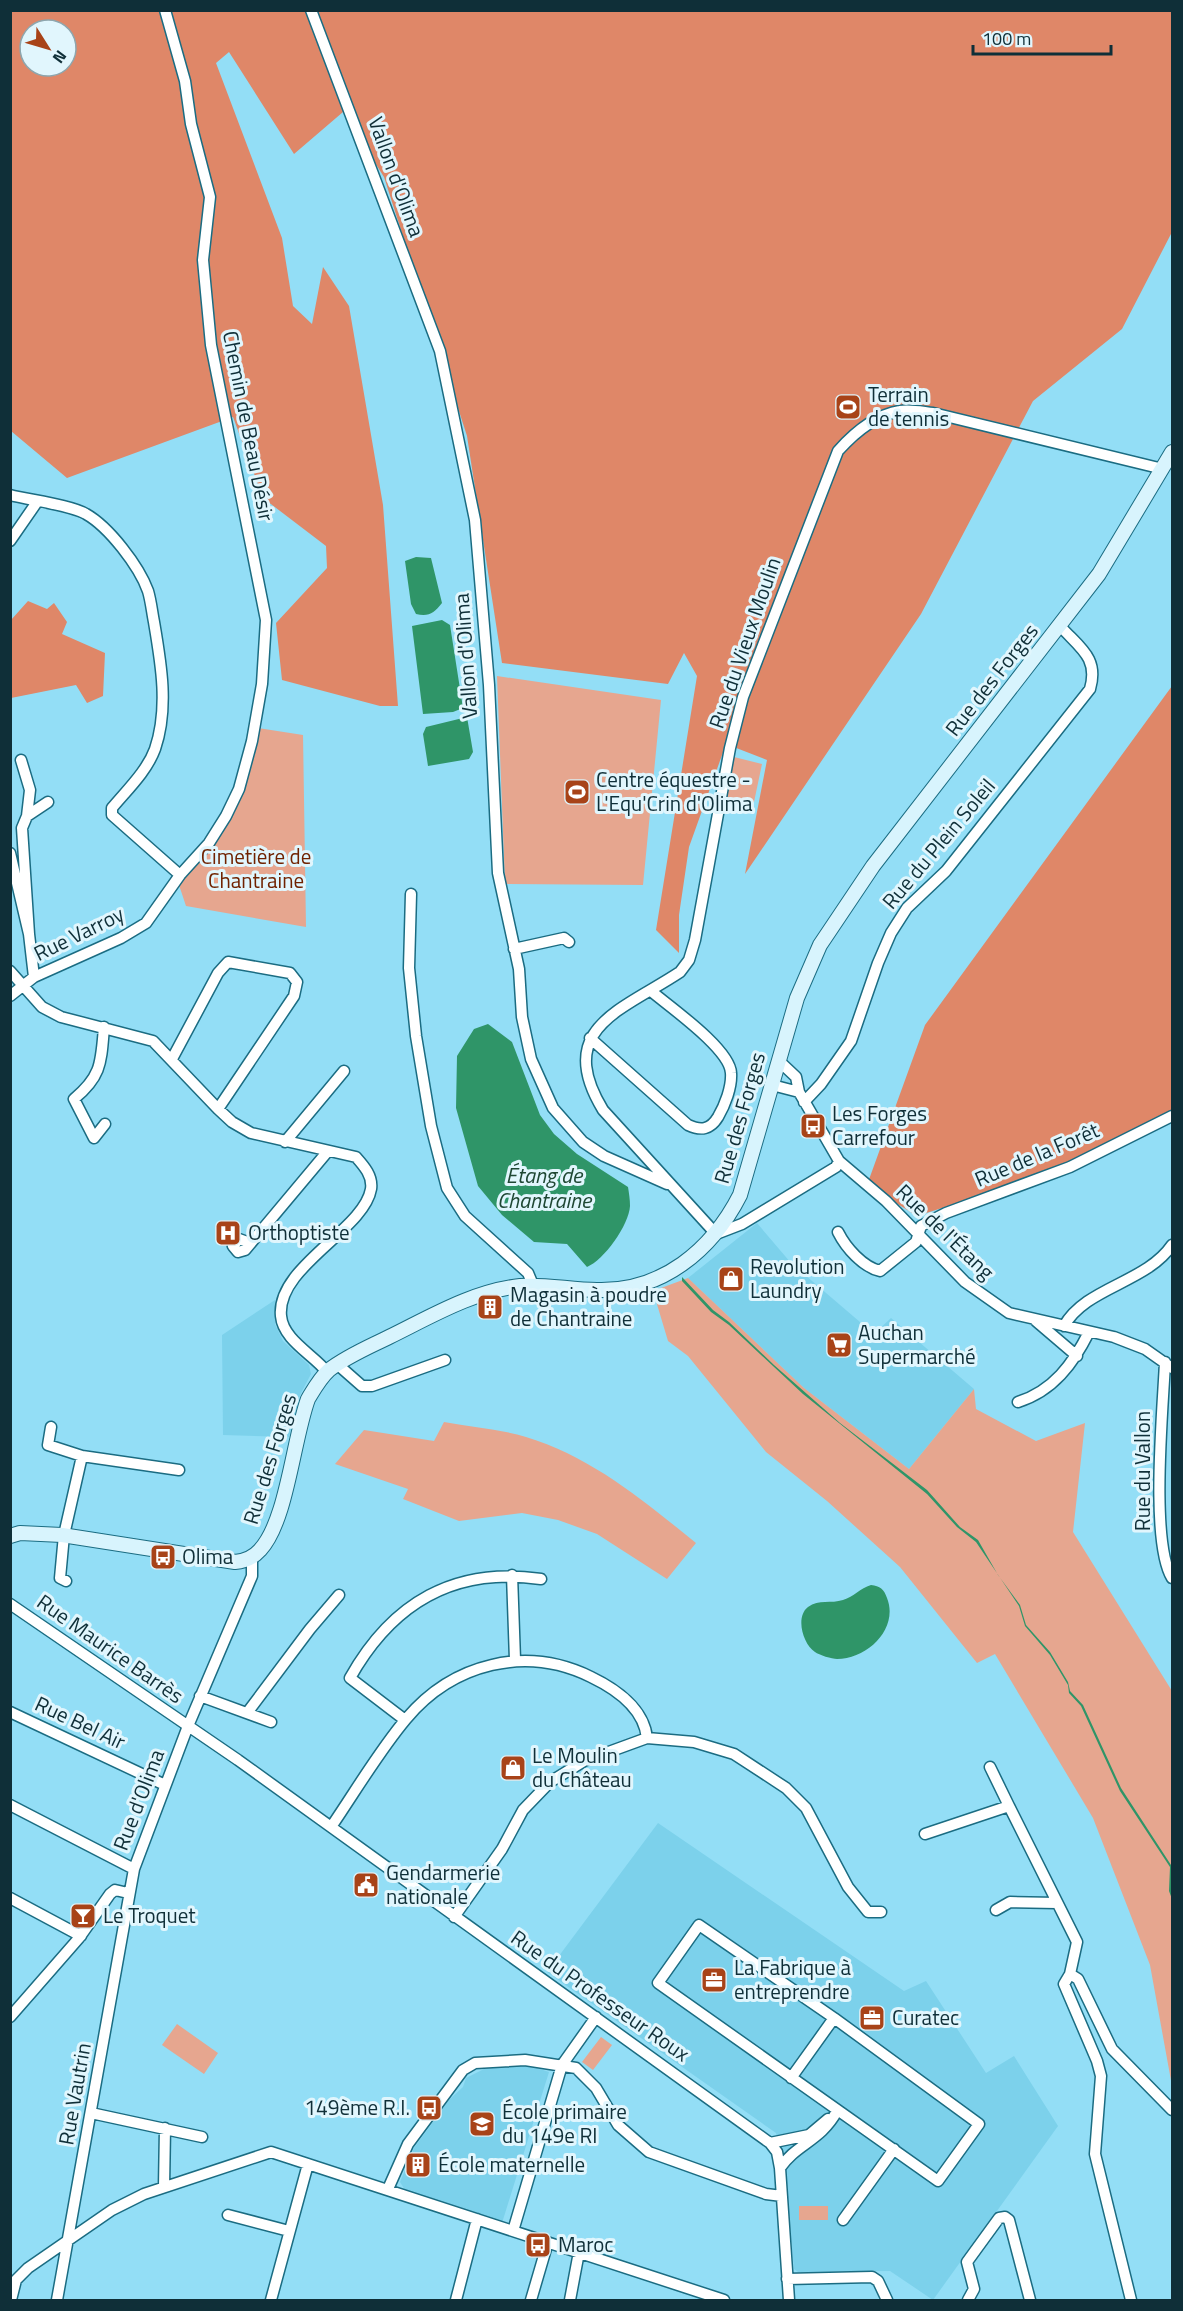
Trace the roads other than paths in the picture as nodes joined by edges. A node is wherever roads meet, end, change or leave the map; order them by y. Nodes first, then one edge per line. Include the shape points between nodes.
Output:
1 (165, 10) edge
2 (310, 10) edge
3 (1173, 452) edge
4 (1163, 469) junction
5 (10, 495) edge
6 (38, 502) junction
7 (10, 541) edge
8 (1060, 627) junction
9 (21, 760) dead end
10 (48, 802) dead end
11 (27, 816) junction
12 (209, 843) joint
13 (10, 853) edge
14 (180, 875) junction
15 (411, 894) dead end
16 (29, 934) junction
17 (569, 942) dead end
18 (514, 949) junction
19 (10, 971) edge
20 (34, 977) junction
21 (23, 985) junction
22 (651, 991) junction
23 (10, 996) edge
24 (104, 1027) junction
25 (590, 1038) junction
26 (172, 1059) junction
27 (779, 1061) junction
28 (344, 1071) dead end
29 (772, 1085) junction
30 (801, 1097) junction
31 (218, 1109) junction
32 (1173, 1116) edge
33 (105, 1124) dead end
34 (285, 1142) junction
35 (328, 1151) junction
36 (839, 1161) junction
37 (672, 1187) junction
38 (838, 1232) dead end
39 (919, 1232) junction
40 (716, 1234) junction
41 (250, 1243) dead end
42 (1173, 1245) edge
43 (533, 1286) junction
44 (1034, 1320) junction
45 (1064, 1326) junction
46 (1089, 1332) junction
47 (1077, 1356) junction
48 (446, 1360) dead end
49 (1169, 1365) edge
50 (332, 1368) junction
51 (1018, 1402) dead end
52 (51, 1427) dead end
53 (82, 1456) junction
54 (179, 1470) dead end
55 (64, 1535) junction
56 (10, 1536) edge
57 (252, 1557) junction
58 (512, 1575) junction
59 (1173, 1578) edge
60 (541, 1579) dead end
61 (66, 1581) dead end
62 (339, 1595) dead end
63 (10, 1604) edge
64 (515, 1660) junction
65 (200, 1696) junction
66 (10, 1712) edge
67 (247, 1713) junction
68 (405, 1720) junction
69 (271, 1722) dead end
70 (188, 1726) junction
71 (647, 1738) junction
72 (990, 1767) dead end
73 (165, 1785) junction
74 (10, 1806) edge
75 (1009, 1806) junction
76 (331, 1827) junction
77 (925, 1834) dead end
78 (134, 1869) junction
79 (128, 1893) junction
80 (10, 1898) edge
81 (1057, 1903) junction
82 (996, 1910) dead end
83 (881, 1912) dead end
84 (454, 1917) junction
85 (81, 1936) junction
86 (1070, 1974) junction
87 (10, 2017) edge
88 (596, 2017) junction
89 (834, 2018) junction
90 (562, 2065) junction
91 (791, 2078) junction
92 (1173, 2110) edge
93 (837, 2111) junction
94 (91, 2113) junction
95 (165, 2128) junction
96 (202, 2137) dead end
97 (770, 2143) junction
98 (894, 2149) junction
99 (308, 2164) junction
100 (780, 2168) junction
101 (164, 2187) junction
102 (388, 2189) junction
103 (782, 2196) junction
104 (228, 2214) dead end
105 (477, 2219) junction
106 (843, 2220) dead end
107 (289, 2231) junction
108 (513, 2231) junction
109 (69, 2238) junction
110 (548, 2242) junction
111 (579, 2252) junction
112 (787, 2279) junction
113 (11, 2301) edge
114 (57, 2301) edge
115 (271, 2301) edge
116 (456, 2301) edge
117 (531, 2301) edge
118 (570, 2301) edge
119 (724, 2301) edge
120 (789, 2301) edge
121 (887, 2301) edge
122 (968, 2301) edge
123 (1030, 2301) edge
124 (1131, 2301) edge

1 - 12 street, Chemin de Beau Désir via 210,197 203,260 210,345 266,620 262,684 252,741 239,789
2 - 18 street, Vallon d'Olima via 440,351 475,520 489,685 498,873
3 - 4 main road, Rue des Forges
4 - 8 main road, Rue des Forges via 1099,574
4 - 22 street, Rue du Vieux Moulin via 933,413 901,411 854,433 838,451 821,491 743,697 689,960 680,972
5 - 6 street
6 - 7 street
6 - 14 street via 85,513 112,537 148,592 159,653 161,729 143,771 112,807 112,815
8 - 27 main road, Rue des Forges via 873,866 831,927 808,968
8 - 30 street, Rue du Plein Soleil via 1091,660 1095,673 1090,689 946,871 906,908 878,963 851,1041 827,1076
9 - 11 street, Rue Varroy via 30,790
10 - 11 street
11 - 16 street, Rue Varroy via 22,828
12 - 14 street, Rue Varroy
13 - 16 street, Rue Varroy
14 - 20 street, Rue Varroy via 146,923
15 - 43 street via 409,968 416,1036 430,1126 447,1188 465,1216 528,1273
16 - 20 street, Rue Varroy
17 - 18 street via 564,938
18 - 37 street, Vallon d'Olima via 531,1059 553,1108 583,1142 604,1156
19 - 21 street
20 - 21 street, Rue Varroy
21 - 23 street, Rue Varroy
21 - 24 street via 42,1007 62,1017
22 - 25 street, Rue du Vieux Moulin via 604,1020
22 - 25 street via 728,1061 731,1073 725,1105 707,1129 688,1125
24 - 26 street via 153,1041
24 - 33 street via 98,1072 91,1085 74,1099 94,1138
25 - 37 street via 584,1062 591,1090 603,1110
26 - 31 street
26 - 31 street via 218,973 228,962 290,973 297,982 294,996
27 - 29 main road, Rue des Forges
27 - 30 street, Rue de l'Étang via 796,1077
28 - 34 street
29 - 30 street
29 - 40 main road, Rue des Forges via 740,1195
30 - 36 street, Rue de l'Étang
31 - 34 street via 251,1133
32 - 39 street, Rue de la Forêt via 1070,1167 946,1213 921,1226
34 - 35 street
35 - 41 street
35 - 50 street via 356,1157 370,1178 371,1189 365,1205 295,1278 284,1296 281,1317 287,1332
36 - 39 street, Rue de l'Étang
36 - 40 street via 836,1167 742,1224
37 - 40 street, Vallon d'Olima
38 - 39 street, Rue de la Forêt via 870,1269 880,1271 916,1242
39 - 44 street, Rue de l'Étang via 965,1282 1009,1313
40 - 43 main road, Rue des Forges via 687,1261 643,1284 598,1290
42 - 45 street via 1147,1270 1070,1315
43 - 50 main road, Rue des Forges via 464,1301
44 - 45 street, Rue de l'Étang
44 - 47 street
45 - 46 street, Rue de l'Étang
46 - 47 street
46 - 49 street, Rue de l'Étang via 1145,1349
47 - 51 street via 1055,1382
48 - 50 street via 372,1386 362,1386
49 - 59 street, Rue du Vallon via 1160,1479 1163,1548
50 - 57 main road, Rue des Forges via 308,1399 274,1527
52 - 53 street via 48,1445
53 - 54 street
53 - 55 street
55 - 56 main road, Rue des Forges
55 - 57 main road, Rue des Forges via 235,1562
55 - 61 street via 60,1578
57 - 65 street, Rue d'Olima via 252,1576
58 - 60 street
58 - 64 street
58 - 68 street via 480,1577 444,1588 415,1602 387,1625 350,1678
62 - 67 street
63 - 70 street, Rue Maurice Barrès
64 - 68 street via 454,1678
64 - 71 street via 553,1664 606,1684 646,1725
65 - 67 street
65 - 70 street, Rue d'Olima
66 - 73 street, Rue Bel Air
67 - 69 street
68 - 76 street
70 - 73 street, Rue d'Olima
70 - 76 street, Rue du Professeur Roux
71 - 83 street via 694,1742 734,1754 786,1788 806,1808 848,1887 868,1912
71 - 84 street via 584,1761 550,1782 524,1810
72 - 75 street
73 - 78 street, Rue d'Olima
74 - 78 street
75 - 77 street
75 - 81 street
76 - 84 street, Rue du Professeur Roux
78 - 79 street, Rue d'Olima
79 - 85 street via 116,1890 110,1894
79 - 94 street, Rue Vautrin
80 - 85 street
81 - 82 street via 1010,1902
81 - 86 street via 1077,1942
84 - 88 street, Rue du Professeur Roux
85 - 87 street
86 - 92 street via 1078,1979 1112,2049
86 - 124 street via 1064,1984 1101,2076 1095,2154
88 - 90 street
88 - 97 street, Rue du Professeur Roux
89 - 91 street
89 - 91 street via 699,1925 658,1983
89 - 98 street via 979,2124 938,2181
90 - 102 street via 499,2061 475,2063 463,2070 408,2144
90 - 103 street via 576,2068 596,2088 618,2125 649,2152 766,2194
90 - 108 street
91 - 93 street
93 - 97 street via 809,2135
93 - 98 street
93 - 100 street via 822,2134 792,2154
94 - 95 street
94 - 109 street, Rue Vautrin
95 - 96 street
95 - 101 street
97 - 100 street via 777,2152
98 - 106 street
99 - 101 street via 271,2152
99 - 102 street
99 - 107 street
100 - 103 street
101 - 109 street via 112,2210
102 - 105 street
103 - 112 street
104 - 107 street
105 - 108 street
105 - 116 street
107 - 115 street
108 - 110 street
109 - 113 street via 16,2280
109 - 114 street, Rue Vautrin
110 - 111 street
110 - 117 street
111 - 118 street
111 - 119 street
112 - 120 street
112 - 121 street via 872,2277
122 - 123 street via 974,2289 967,2262 999,2218 1005,2217

